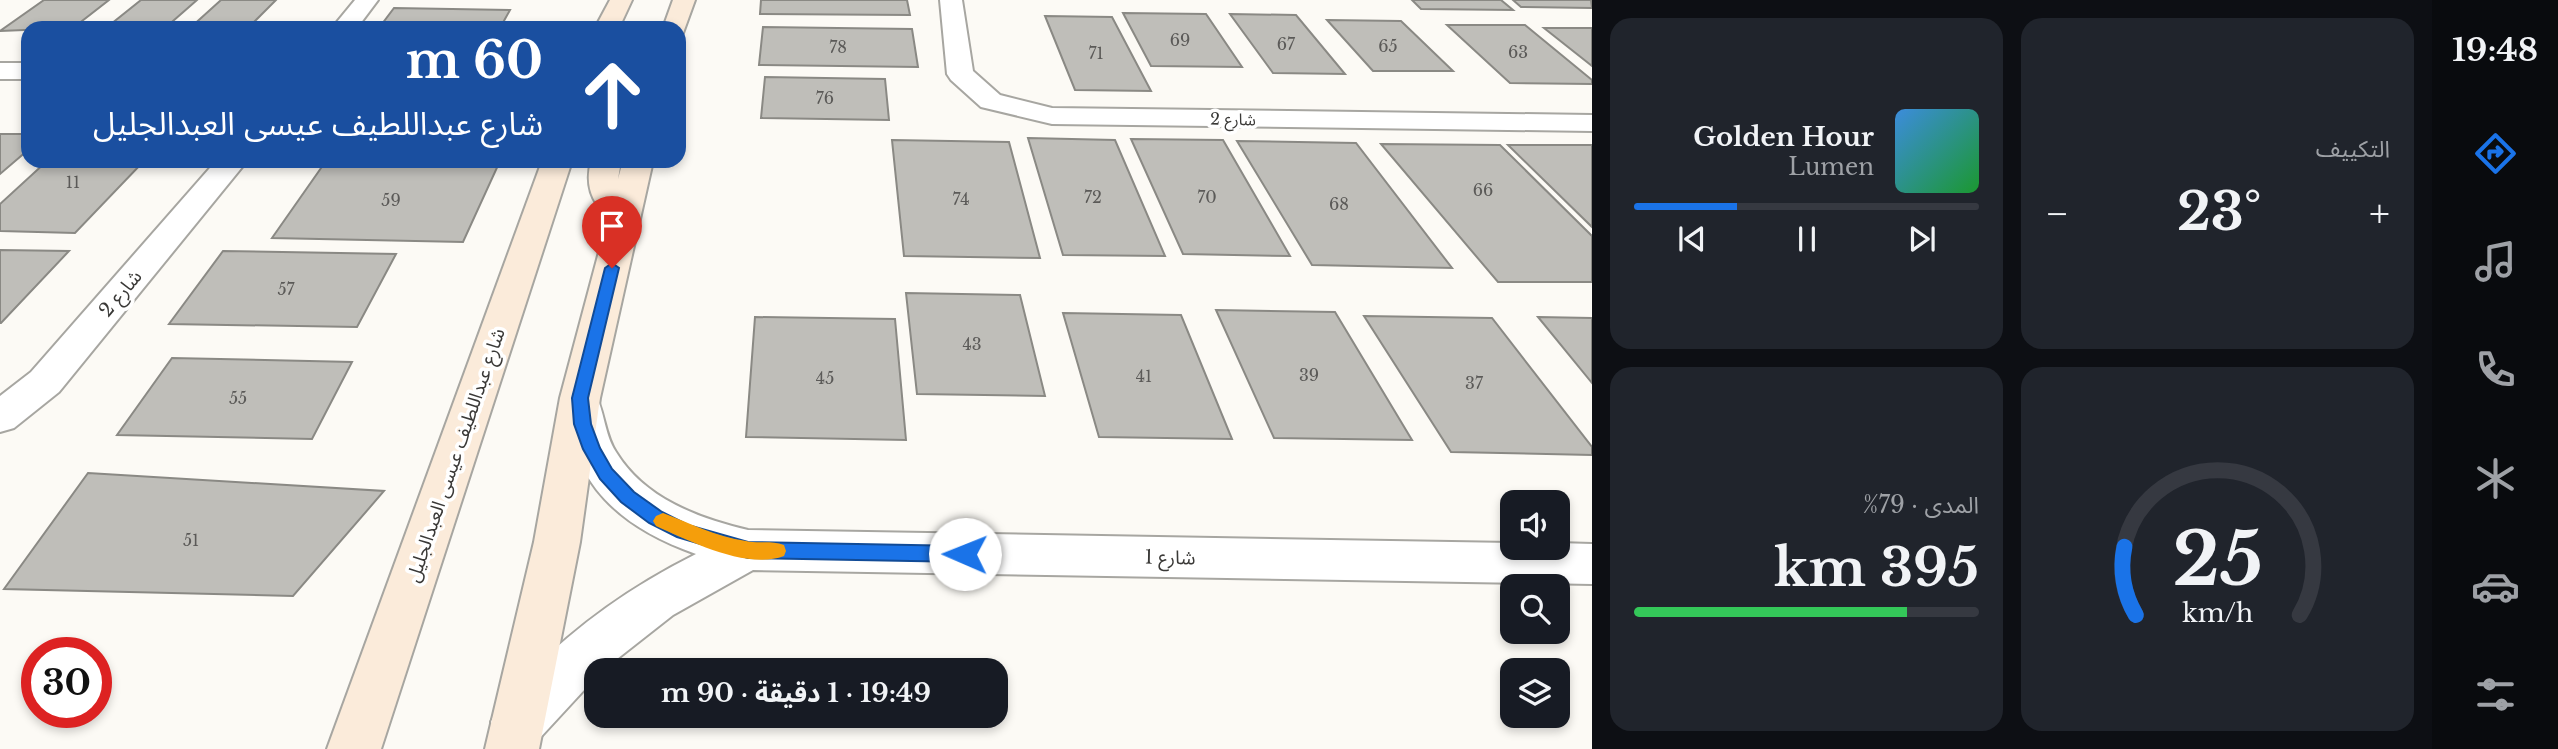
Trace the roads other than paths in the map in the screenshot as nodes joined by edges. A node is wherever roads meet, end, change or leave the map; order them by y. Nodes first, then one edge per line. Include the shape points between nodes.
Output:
1 (367, 0) edge
2 (684, 0) edge
3 (951, 0) edge
4 (636, 3) edge
5 (350, 21) edge
6 (615, 21) edge
7 (677, 21) edge
8 (0, 71) edge
9 (21, 71) edge
10 (1592, 123) edge
11 (226, 168) edge
12 (554, 168) edge
13 (604, 168) edge
14 (636, 168) edge
15 (625, 216) junction
16 (580, 398) junction
17 (0, 417) edge
18 (748, 550) junction
19 (1592, 565) edge
20 (515, 736) edge
21 (354, 749) edge

1 - 5 street
2 - 7 street
3 - 10 street, شارع 2 via 960,74 991,101 1052,116
4 - 6 street
8 - 9 street
11 - 17 street, شارع 2 via 45,382
12 - 21 street, شارع عبداللطيف عيسى العبدالجليل
13 - 15 street via 603,190
14 - 15 street
15 - 16 street
16 - 18 street, شارع 1 via 592,449 627,497 683,531
16 - 20 street via 557,542
18 - 19 street, شارع 1
18 - 20 street, شارع 1 via 635,613 575,662

